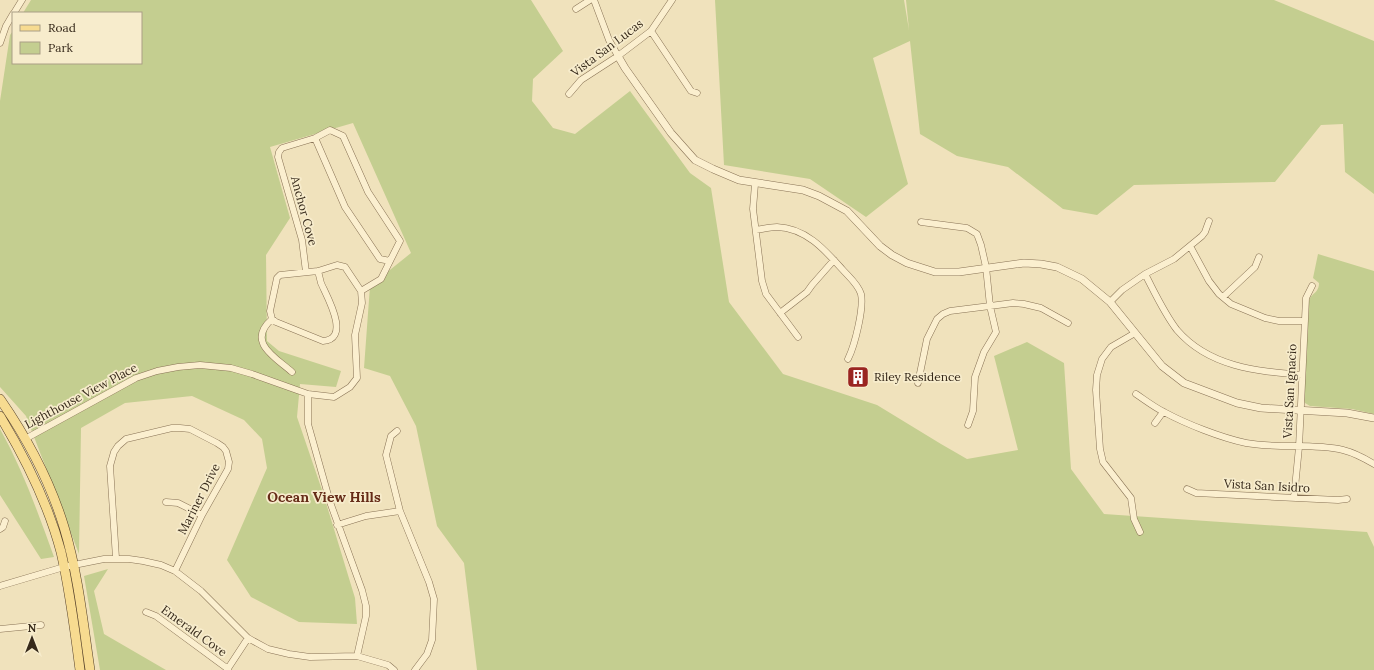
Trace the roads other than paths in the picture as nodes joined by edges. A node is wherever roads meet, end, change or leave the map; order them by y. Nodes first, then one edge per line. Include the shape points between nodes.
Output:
1 (22, 0) edge
2 (590, 0) edge
3 (594, 0) edge
4 (672, 0) edge
5 (576, 9) dead end
6 (14, 12) edge
7 (12, 15) edge
8 (3, 25) edge
9 (650, 31) junction
10 (0, 43) edge
11 (618, 56) junction
12 (697, 93) dead end
13 (569, 94) dead end
14 (314, 138) junction
15 (755, 184) junction
16 (1209, 221) dead end
17 (921, 222) dead end
18 (756, 230) junction
19 (1190, 246) junction
20 (1259, 257) dead end
21 (834, 260) junction
22 (390, 261) junction
23 (986, 268) junction
24 (318, 271) junction
25 (306, 272) junction
26 (1145, 274) junction
27 (1312, 286) dead end
28 (361, 291) junction
29 (1223, 297) junction
30 (1110, 302) junction
31 (990, 306) junction
32 (780, 313) junction
33 (272, 319) junction
34 (1304, 321) junction
35 (1068, 323) dead end
36 (1135, 332) junction
37 (798, 337) dead end
38 (848, 359) dead end
39 (292, 372) dead end
40 (1302, 375) junction
41 (918, 383) dead end
42 (308, 394) junction
43 (1136, 394) dead end
44 (0, 399) edge
45 (1301, 410) junction
46 (1163, 412) junction
47 (0, 416) edge
48 (1374, 418) edge
49 (1156, 423) dead end
50 (968, 425) dead end
51 (397, 431) dead end
52 (25, 439) junction
53 (1299, 447) junction
54 (1374, 464) edge
55 (1187, 489) dead end
56 (1294, 498) junction
57 (1347, 499) dead end
58 (166, 502) dead end
59 (400, 511) junction
60 (202, 515) junction
61 (5, 521) dead end
62 (337, 525) junction
63 (0, 528) edge
64 (1140, 532) dead end
65 (116, 558) junction
66 (69, 566) junction
67 (175, 571) junction
68 (0, 586) edge
69 (146, 612) dead end
70 (41, 625) dead end
71 (0, 629) edge
72 (248, 638) junction
73 (357, 656) junction
74 (227, 669) edge
75 (80, 670) edge
76 (90, 670) edge
77 (394, 670) edge
78 (415, 670) edge

1 - 6 street
2 - 5 street
3 - 11 street
4 - 9 street, Vista San Lucas
7 - 8 street
8 - 10 street
9 - 11 street, Vista San Lucas
9 - 12 street via 691,91
11 - 13 street, Vista San Lucas via 581,80
11 - 15 street via 671,133 696,160 723,174
14 - 22 street via 345,207 380,259
14 - 22 street via 330,130 343,136 368,192 400,241
14 - 25 street, Anchor Cove via 282,148 278,157 302,240
15 - 18 street via 753,209
15 - 23 street via 803,190 833,203 847,211 880,246 907,264 935,272
16 - 19 street via 1206,232
17 - 23 street via 968,228 977,234
18 - 21 street via 778,227 797,231 826,251
18 - 32 street via 762,281 766,294
19 - 26 street via 1174,259
19 - 29 street via 1209,281
20 - 29 street via 1255,267
21 - 32 street via 807,292
21 - 38 street via 858,287 862,303
22 - 28 street via 381,279
23 - 30 street via 1024,263 1057,267 1082,279
23 - 31 street
24 - 25 street
24 - 28 street via 337,265 345,267
24 - 33 street via 336,318 335,334 331,339 323,341
25 - 33 street via 285,273 277,278 270,311
26 - 30 street
26 - 40 street via 1170,319 1190,343 1201,351 1224,362 1255,370
27 - 34 street, Vista San Ignacio via 1307,295
28 - 42 street, Lighthouse View Place via 362,304 354,335 357,378 350,387 334,396
29 - 34 street via 1231,304 1265,318
30 - 36 street
31 - 35 street via 1026,304 1041,308
31 - 41 street via 950,311 937,319 927,339
31 - 50 street via 996,332 984,352 975,377 973,411
32 - 37 street
33 - 39 street via 262,330 263,346
34 - 40 street, Vista San Ignacio
36 - 45 street via 1162,366 1184,383 1249,406
36 - 64 street via 1110,347 1102,359 1096,390 1103,462 1131,498 1134,519
40 - 45 street, Vista San Ignacio
42 - 52 street, Lighthouse View Place via 231,368 178,366 136,378
42 - 62 street via 308,424
43 - 46 street
44 - 52 main road
45 - 48 street via 1347,413
45 - 53 street, Vista San Ignacio
46 - 49 street
46 - 53 street via 1228,439 1258,445
47 - 66 main road via 33,474 59,547
51 - 59 street via 391,436 386,455
52 - 66 main road via 51,491 64,526
53 - 54 street via 1343,450
53 - 56 street, Vista San Ignacio
55 - 56 street, Vista San Isidro via 1196,493
56 - 57 street, Vista San Isidro
58 - 60 street via 178,503
59 - 62 street via 366,516
59 - 78 street via 434,600 432,640 427,654
60 - 65 street, Mariner Drive via 228,469 228,456 223,447 190,430 180,428 130,437 118,446 110,463
60 - 67 street, Mariner Drive
61 - 63 street
62 - 73 street via 366,606
65 - 66 street
65 - 67 street via 143,561
66 - 68 street
66 - 75 main road
66 - 76 main road
67 - 72 street via 201,591
69 - 74 street, Emerald Cove via 156,616
70 - 71 street
72 - 73 street via 268,649 289,654 310,657
72 - 74 street
73 - 77 street via 388,665

